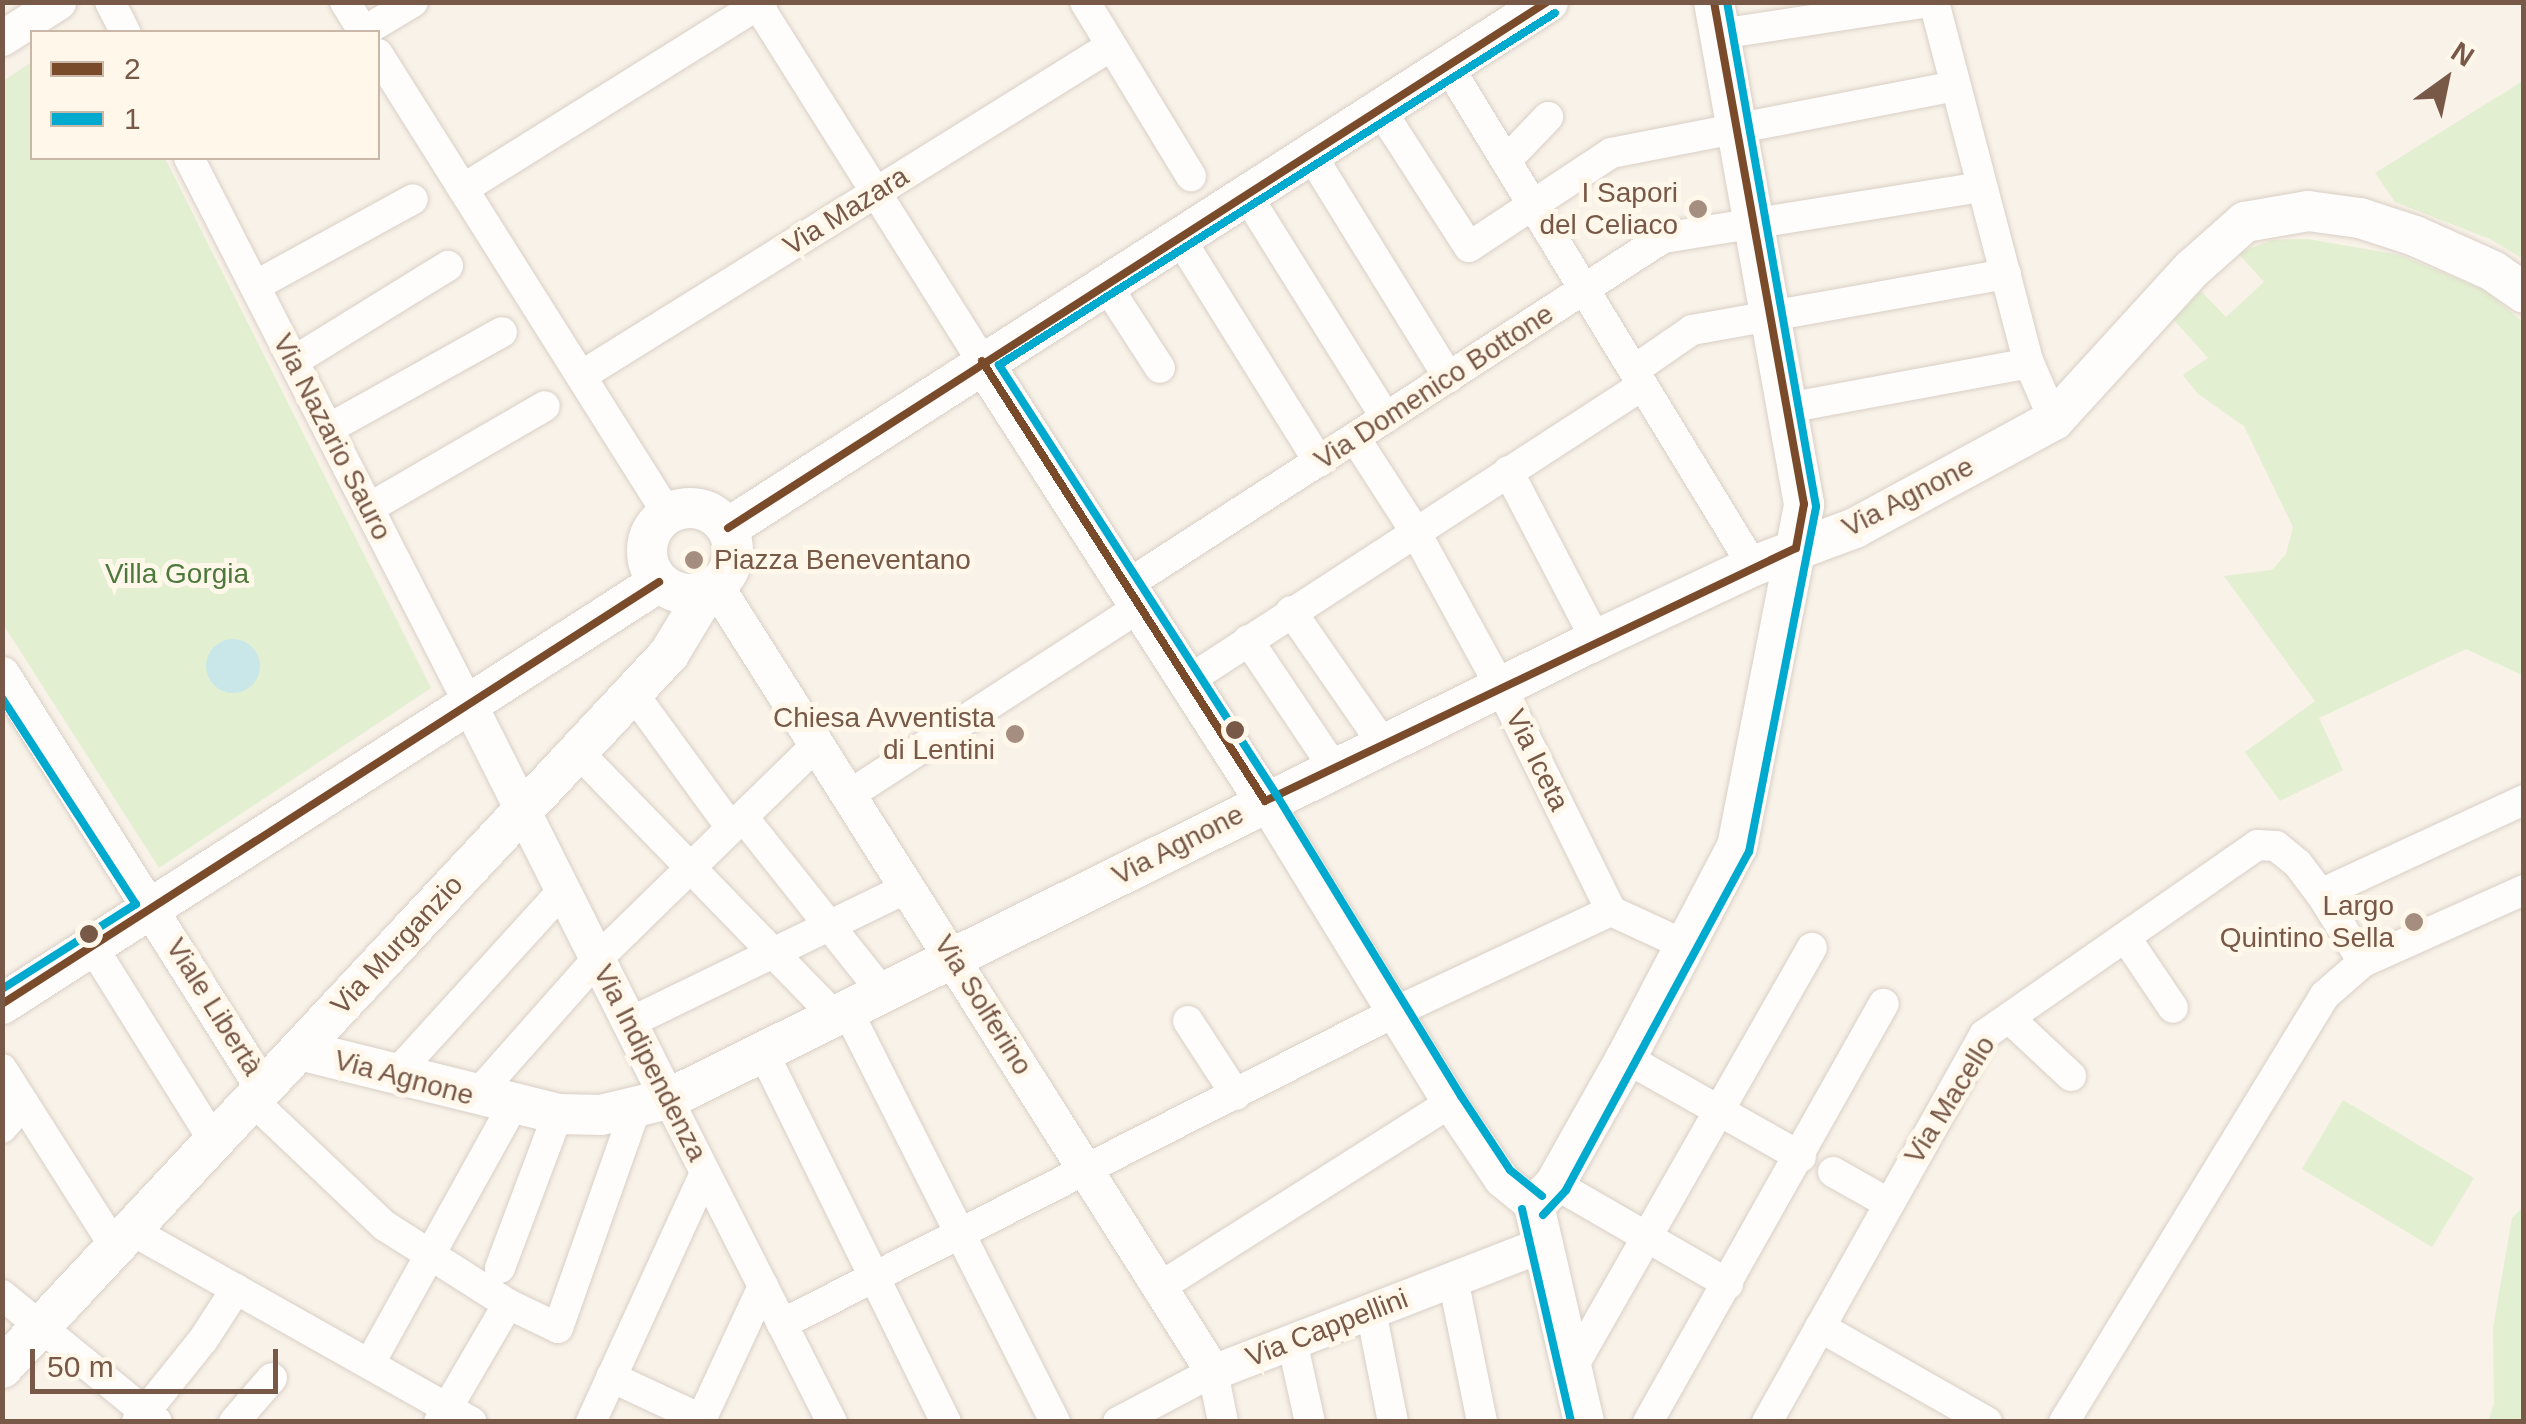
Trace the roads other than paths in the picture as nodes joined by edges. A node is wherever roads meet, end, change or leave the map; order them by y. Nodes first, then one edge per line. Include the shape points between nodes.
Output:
1 (58, 2) edge
2 (110, 2) edge
3 (345, 2) edge
4 (413, 2) edge
5 (1085, 2) edge
6 (1548, 2) edge
7 (1932, 2) edge
8 (759, 4) edge
9 (1717, 18) edge
10 (124, 30) edge
11 (362, 30) edge
12 (366, 30) edge
13 (2, 38) edge
14 (1112, 46) junction
15 (380, 57) edge
16 (1448, 66) junction
17 (1956, 86) junction
18 (1380, 109) junction
19 (1548, 117) dead end
20 (1738, 128) junction
21 (1310, 154) junction
22 (1506, 161) junction
23 (193, 164) edge
24 (1192, 176) dead end
25 (1982, 187) junction
26 (463, 189) junction
27 (874, 194) junction
28 (1246, 194) junction
29 (413, 198) dead end
30 (1533, 206) junction
31 (1755, 224) junction
32 (1179, 236) junction
33 (448, 266) dead end
34 (2006, 274) junction
35 (1106, 283) junction
36 (255, 286) junction
37 (1584, 289) junction
38 (2524, 292) edge
39 (1771, 316) junction
40 (502, 332) dead end
41 (294, 361) junction
42 (982, 361) junction
43 (2029, 363) junction
44 (1160, 368) dead end
45 (581, 376) junction
46 (1449, 378) junction
47 (1638, 378) junction
48 (545, 406) dead end
49 (1786, 408) junction
50 (1386, 418) junction
51 (2054, 420) junction
52 (328, 429) junction
53 (1355, 438) junction
54 (1319, 462) junction
55 (1508, 470) junction
56 (369, 508) junction
57 (667, 513) junction
58 (728, 528) junction
59 (1415, 531) junction
60 (1796, 548) junction
61 (1753, 566) junction
62 (660, 582) junction
63 (711, 589) junction
64 (1134, 596) junction
65 (1291, 611) junction
66 (1778, 618) junction
67 (1248, 640) junction
68 (1596, 640) junction
69 (1181, 668) junction
70 (2, 674) edge
71 (1501, 688) junction
72 (632, 692) junction
73 (469, 704) junction
74 (817, 744) junction
75 (1383, 744) junction
76 (576, 752) junction
77 (1334, 768) junction
78 (849, 794) junction
79 (1265, 800) junction
80 (2524, 800) edge
81 (522, 810) junction
82 (737, 822) junction
83 (690, 868) junction
84 (908, 887) junction
85 (562, 890) junction
86 (2524, 890) edge
87 (2322, 894) junction
88 (153, 908) junction
89 (1611, 911) junction
90 (828, 924) junction
91 (2126, 938) junction
92 (1685, 945) junction
93 (92, 946) junction
94 (1812, 948) dead end
95 (772, 953) junction
96 (953, 957) junction
97 (597, 959) junction
98 (2363, 962) junction
99 (884, 993) junction
100 (2, 1004) edge
101 (1884, 1004) dead end
102 (2173, 1008) dead end
103 (1394, 1012) junction
104 (841, 1014) junction
105 (2009, 1018) junction
106 (1188, 1020) dead end
107 (629, 1023) junction
108 (300, 1050) junction
109 (764, 1052) junction
110 (1626, 1058) junction
111 (2, 1069) edge
112 (394, 1076) junction
113 (2071, 1076) dead end
114 (258, 1094) junction
115 (1236, 1095) junction
116 (494, 1101) junction
117 (24, 1102) junction
118 (652, 1102) junction
119 (1450, 1104) junction
120 (1718, 1110) junction
121 (558, 1114) junction
122 (2, 1128) edge
123 (214, 1141) junction
124 (1802, 1158) junction
125 (1087, 1171) junction
126 (1833, 1172) dead end
127 (705, 1173) junction
128 (1888, 1203) junction
129 (1543, 1212) junction
130 (962, 1234) junction
131 (123, 1238) junction
132 (1649, 1239) junction
133 (430, 1256) junction
134 (500, 1268) dead end
135 (874, 1278) junction
136 (1453, 1279) junction
137 (1728, 1284) junction
138 (763, 1286) junction
139 (1160, 1287) junction
140 (236, 1289) junction
141 (2, 1294) edge
142 (508, 1304) junction
143 (1371, 1310) junction
144 (782, 1324) junction
145 (41, 1326) junction
146 (1820, 1327) junction
147 (1292, 1341) junction
148 (370, 1363) junction
149 (2, 1368) edge
150 (1571, 1370) junction
151 (1213, 1372) junction
152 (611, 1377) junction
153 (272, 1378) dead end
154 (816, 1390) junction
155 (1160, 1412) edge
156 (453, 1417) edge
157 (146, 1418) edge
158 (700, 1420) edge
159 (234, 1422) edge
160 (592, 1422) edge
161 (803, 1422) edge
162 (832, 1422) edge
163 (946, 1422) edge
164 (1055, 1422) edge
165 (1118, 1422) edge
166 (1223, 1422) edge
167 (1310, 1422) edge
168 (1393, 1422) edge
169 (1482, 1422) edge
170 (1584, 1422) edge
171 (1648, 1422) edge
172 (1767, 1422) edge
173 (1987, 1422) edge
174 (2064, 1422) edge

1 - 13 street
2 - 10 street
3 - 11 street
4 - 12 street
5 - 14 street
6 - 16 main road
7 - 9 street
7 - 17 street
8 - 26 street
8 - 27 street
9 - 20 main road
14 - 24 street
14 - 27 street, Via Mazara
15 - 26 street
16 - 18 main road
16 - 22 street
17 - 20 street
17 - 25 street
18 - 21 main road
18 - 30 street via 1468,247
19 - 22 street
20 - 30 street via 1612,154
20 - 31 main road
21 - 28 main road
21 - 46 street
22 - 30 street
23 - 36 street, Via Nazario Sauro
25 - 31 street, Via Domenico Bottone
25 - 34 street
26 - 45 street
27 - 42 street
27 - 45 street, Via Mazara
28 - 32 main road
28 - 50 street
29 - 36 street
30 - 37 street
31 - 37 street, Via Domenico Bottone via 1663,238
31 - 39 main road
32 - 35 main road
32 - 54 street
33 - 41 street
34 - 39 street
34 - 43 street
35 - 42 main road
35 - 44 street
36 - 41 street, Via Nazario Sauro
37 - 46 street, Via Domenico Bottone
37 - 47 street
38 - 51 main road, Via Agnone via 2492,270 2360,218 2308,211 2245,222 2192,269
39 - 47 street via 1692,330
39 - 49 main road
40 - 52 street
41 - 52 street, Via Nazario Sauro
42 - 58 main road
42 - 64 main road
43 - 49 street
43 - 51 street
45 - 57 street
46 - 50 street, Via Domenico Bottone
47 - 55 street
47 - 61 street
48 - 56 street
49 - 60 main road via 1804,504
50 - 53 street, Via Domenico Bottone
51 - 60 main road, Via Agnone via 1855,528
52 - 56 street, Via Nazario Sauro
53 - 54 street, Via Domenico Bottone
53 - 59 street, Via Iceta
54 - 64 street, Via Domenico Bottone
55 - 59 street
55 - 68 street
56 - 73 street, Via Nazario Sauro
57 - 58 main road via 694,507
57 - 62 main road via 647,553
58 - 63 main road via 734,560
59 - 65 street
59 - 71 street, Via Iceta
60 - 61 main road, Via Agnone
60 - 66 main road
61 - 66 main road
61 - 68 main road, Via Agnone
62 - 63 main road via 677,592
62 - 73 main road
63 - 72 main road, Via Murganzio via 670,654
63 - 74 street, Via Solferino
64 - 69 main road
64 - 78 street, Via Domenico Bottone
65 - 67 street
65 - 75 street
66 - 92 main road via 1737,847
67 - 69 street
67 - 77 street
68 - 71 main road, Via Agnone
69 - 79 main road
70 - 88 street, Viale Libertà
71 - 75 main road, Via Agnone
71 - 89 street, Via Iceta
72 - 76 main road, Via Murganzio
72 - 82 street
73 - 81 street, Via Indipendenza
73 - 88 main road
74 - 78 street, Via Solferino
74 - 82 street
75 - 77 main road, Via Agnone
76 - 81 main road, Via Murganzio
76 - 83 street
77 - 79 main road, Via Agnone
78 - 84 street, Via Solferino
79 - 96 main road, Via Agnone
79 - 103 street
80 - 87 street
81 - 85 street, Via Indipendenza
81 - 108 main road, Via Murganzio
82 - 83 street
82 - 90 street
83 - 95 street
83 - 97 street
84 - 90 street
84 - 96 street, Via Solferino
85 - 97 street, Via Indipendenza
85 - 112 street
86 - 98 street
87 - 91 street, Via Macello via 2276,846 2257,846
87 - 98 street, Via Macello
88 - 93 main road
88 - 114 street, Viale Libertà
89 - 92 street
89 - 103 street
90 - 95 street
90 - 99 street
91 - 102 street
91 - 105 street, Via Macello
92 - 110 main road
93 - 100 main road
93 - 123 street
94 - 120 street
95 - 104 street
95 - 107 street
96 - 99 main road, Via Agnone
96 - 125 street, Via Solferino
97 - 107 street, Via Indipendenza
97 - 116 street
98 - 174 street via 2324,995
99 - 104 main road, Via Agnone
101 - 124 street
103 - 115 street
103 - 119 street
104 - 109 main road, Via Agnone
104 - 130 street
105 - 113 street
105 - 128 street, Via Macello via 1984,1034
106 - 115 street
107 - 118 street, Via Indipendenza
108 - 112 main road, Via Agnone
108 - 114 main road, Via Murganzio
109 - 118 main road, Via Agnone
109 - 135 street
110 - 120 street
110 - 129 main road
111 - 117 street
112 - 116 main road, Via Agnone
114 - 123 main road, Via Murganzio
114 - 133 street via 385,1226
115 - 125 street
116 - 121 main road, Via Agnone
116 - 133 street
117 - 122 street
117 - 131 street
118 - 121 main road, Via Agnone via 600,1115
118 - 127 street, Via Indipendenza
118 - 142 street via 558,1328
119 - 129 street via 1501,1180
119 - 139 street
120 - 124 street
120 - 132 street
121 - 134 street
123 - 131 main road, Via Murganzio
124 - 137 street
125 - 130 street
125 - 139 street, Via Solferino
126 - 128 street
127 - 138 street, Via Indipendenza
127 - 152 street
128 - 146 street, Via Macello
129 - 132 street
129 - 136 street, Via Cappellini
129 - 150 main road
130 - 135 street
130 - 164 street
131 - 140 street
131 - 145 main road, Via Murganzio
132 - 137 street
132 - 150 street
133 - 142 street
133 - 148 street
135 - 144 street
135 - 163 street
136 - 143 street, Via Cappellini
136 - 169 street
137 - 171 street
138 - 144 street, Via Indipendenza
138 - 158 street
139 - 151 street, Via Solferino
140 - 148 street
140 - 157 street
141 - 145 street
142 - 156 street
143 - 147 street, Via Cappellini
143 - 168 street
144 - 154 street, Via Indipendenza
145 - 149 main road, Via Murganzio
145 - 157 street
146 - 172 street, Via Macello
146 - 173 street
147 - 151 street, Via Cappellini
147 - 167 street
148 - 156 street
150 - 170 main road
151 - 155 street, Via Cappellini
151 - 166 street
152 - 158 street
152 - 160 street
153 - 159 street
154 - 161 street
154 - 162 street, Via Indipendenza
155 - 165 street, Via Cappellini

